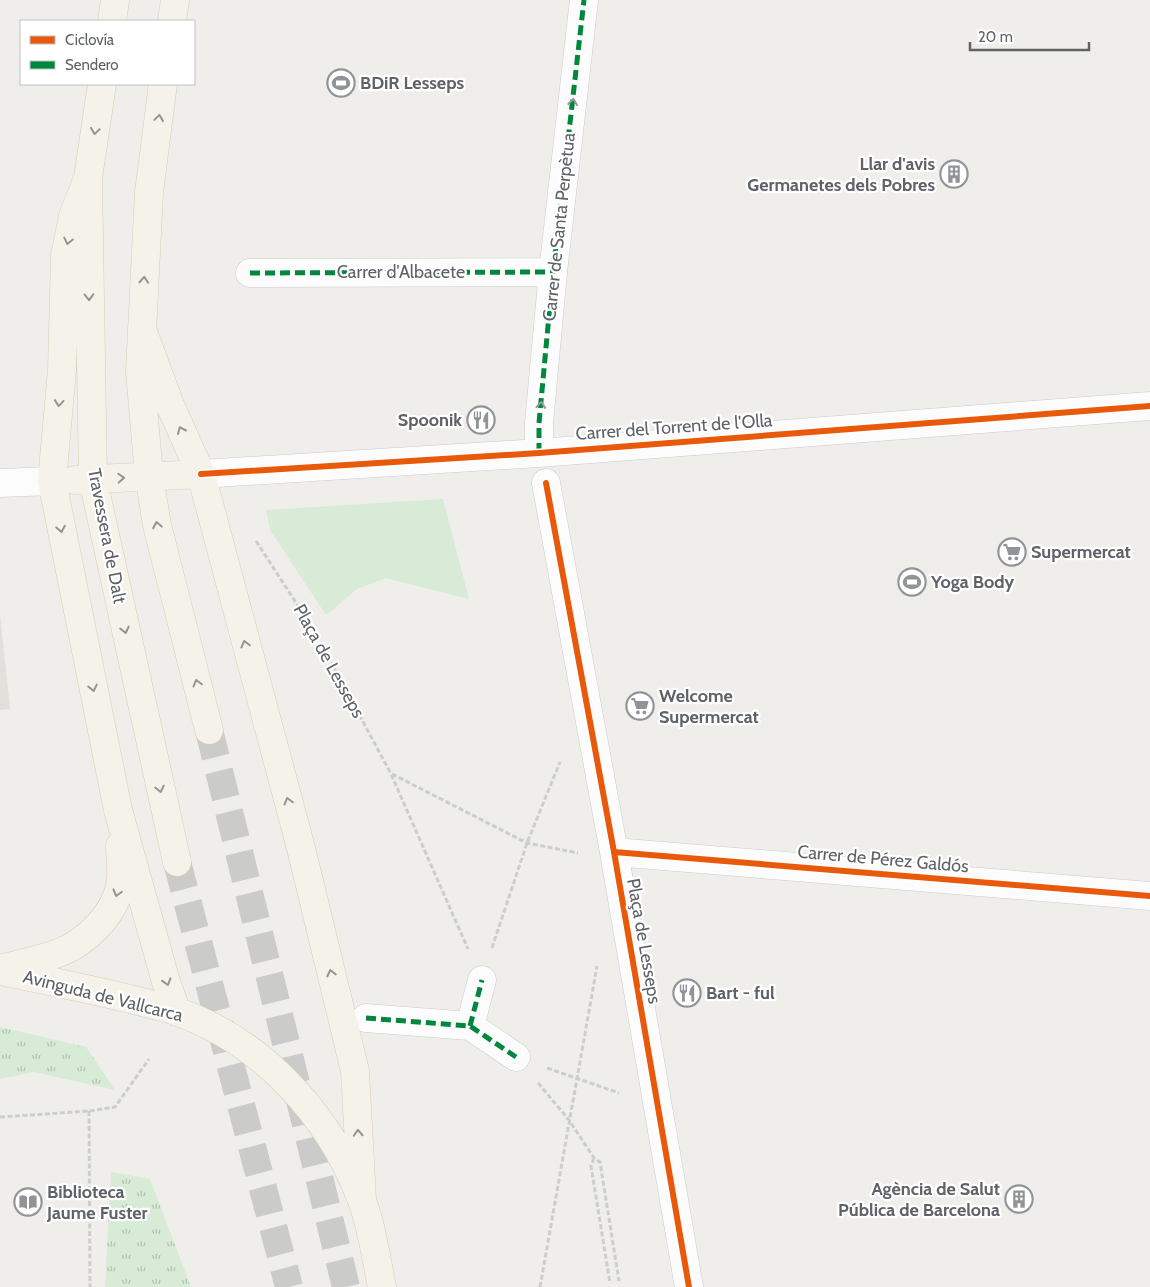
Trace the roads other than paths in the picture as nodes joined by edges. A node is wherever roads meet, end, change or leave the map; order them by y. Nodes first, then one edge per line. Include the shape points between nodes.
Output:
1 (115, 0) edge
2 (175, 0) edge
3 (584, 0) edge
4 (112, 20) edge
5 (172, 20) edge
6 (102, 85) edge
7 (163, 85) edge
8 (88, 178) junction
9 (552, 272) junction
10 (250, 273) dead end
11 (142, 329) junction
12 (1150, 406) edge
13 (539, 453) junction
14 (201, 474) junction
15 (149, 476) junction
16 (93, 480) junction
17 (52, 481) junction
18 (0, 483) edge
19 (546, 484) dead end
20 (209, 730) tunnel mouth
21 (118, 810) junction
22 (615, 856) junction
23 (177, 862) tunnel mouth
24 (1150, 896) edge
25 (0, 970) edge
26 (482, 980) road end
27 (177, 1012) junction
28 (366, 1018) dead end
29 (470, 1026) junction
30 (516, 1057) road end
31 (362, 1199) junction
32 (382, 1287) edge
33 (689, 1287) edge

1 - 4 main road
2 - 5 main road
9 -> 3 street, Carrer de Santa Perpètua
6 -> 8 main road, Travessera de Dalt
11 -> 7 main road via 149,192
8 -> 16 main road, Travessera de Dalt
8 -> 17 main road via 73,216 64,256 62,370
9 - 10 street, Carrer d'Albacete
13 -> 9 street, Carrer de Santa Perpètua
14 -> 11 main road via 170,405
11 - 15 main road via 140,372
12 - 13 street, Carrer del Torrent de l'Olla
13 - 14 street, Carrer del Torrent de l'Olla
14 - 15 main road
31 -> 14 main road via 355,1071 301,848
16 -> 15 main road
20 -> 15 main road via 162,546
16 - 17 main road
16 -> 23 main road, Travessera de Dalt
17 - 18 street
17 -> 21 main road
19 - 22 street, Plaça de Lesseps
21 -> 25 main road via 121,878 116,899 107,914 76,944
21 -> 27 main road
22 - 24 street, Carrer de Pérez Galdós
22 - 33 street, Plaça de Lesseps
25 - 27 main road, Avinguda de Vallcarca
26 - 29 street
27 - 31 main road, Avinguda de Vallcarca via 236,1041 279,1074 316,1116
28 - 29 street
29 - 30 street
31 - 32 main road

